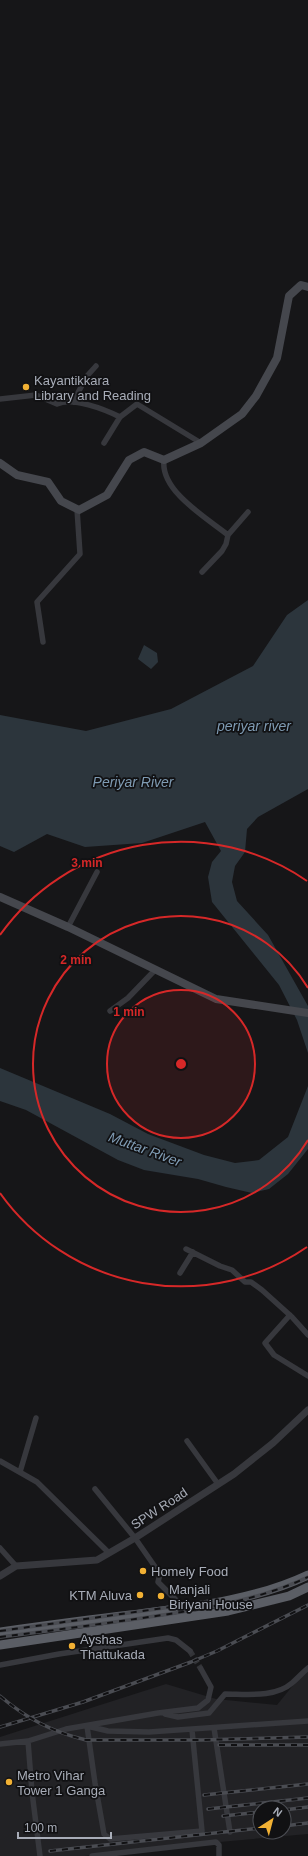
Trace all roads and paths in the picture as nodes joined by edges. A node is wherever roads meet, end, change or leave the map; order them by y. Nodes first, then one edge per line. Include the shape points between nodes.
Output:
1 (308, 287) edge
2 (96, 366) dead end
3 (0, 399) edge
4 (73, 402) junction
5 (120, 417) junction
6 (104, 443) dead end
7 (201, 443) junction
8 (164, 460) junction
9 (0, 463) edge
10 (78, 509) junction
11 (248, 512) dead end
12 (228, 535) junction
13 (202, 572) dead end
14 (44, 642) dead end
15 (97, 872) dead end
16 (0, 897) edge
17 (68, 927) junction
18 (155, 970) junction
19 (110, 1011) dead end
20 (308, 1013) edge
21 (186, 1249) dead end
22 (192, 1252) junction
23 (180, 1273) dead end
24 (290, 1315) junction
25 (308, 1335) edge
26 (308, 1376) edge
27 (308, 1410) edge
28 (36, 1418) dead end
29 (187, 1441) dead end
30 (0, 1461) edge
31 (20, 1472) junction
32 (218, 1484) junction
33 (95, 1489) dead end
34 (135, 1538) junction
35 (0, 1548) edge
36 (109, 1553) junction
37 (16, 1566) junction
38 (308, 1575) edge
39 (0, 1576) edge
40 (308, 1587) edge
41 (184, 1608) junction
42 (0, 1632) edge
43 (0, 1645) edge
44 (190, 1651) tunnel mouth
45 (0, 1665) edge
46 (308, 1668) edge
47 (201, 1669) tunnel mouth
48 (158, 1713) junction
49 (308, 1721) edge
50 (87, 1726) junction
51 (214, 1728) junction
52 (192, 1730) junction
53 (28, 1741) junction
54 (0, 1744) edge
55 (230, 1832) dead end
56 (40, 1856) edge
57 (92, 1856) edge
58 (219, 1856) edge

1 - 7 main road via 301,285 289,296 276,358 256,396 242,414
2 - 4 street via 87,376
3 - 4 street via 36,395 57,404 64,401
4 - 5 street
5 - 6 street
5 - 7 street via 138,404
7 - 8 main road
8 - 10 main road via 144,452 129,460 107,495
8 - 12 street via 165,476 181,498
9 - 10 main road via 17,475 48,482 61,501
10 - 14 street via 80,554 37,602
11 - 12 street
12 - 13 street via 222,551
15 - 17 street
16 - 17 main road
17 - 18 main road
18 - 19 street via 128,998
18 - 20 main road via 216,999
21 - 22 street
22 - 23 street
22 - 24 street via 232,1270 244,1282 251,1282
24 - 25 street
24 - 26 street via 265,1343 274,1355
27 - 32 street, SPW Road via 273,1443
28 - 31 street
29 - 32 street
30 - 31 street
31 - 36 street via 37,1482
32 - 34 street, SPW Road
33 - 34 street
34 - 36 street, SPW Road
34 - 41 street via 160,1574 158,1582
35 - 37 street
36 - 37 street, SPW Road via 97,1560
37 - 39 street, SPW Road
38 - 41 highway via 264,1592
40 - 43 highway via 289,1596 228,1611
41 - 42 highway
44 - 45 street via 176,1640 168,1638
46 - 48 street via 282,1689 269,1693 225,1694 209,1713 178,1717
47 - 48 street via 210,1687 208,1700 198,1708
48 - 50 street
49 - 51 street
50 - 52 street via 108,1731
50 - 52 street via 104,1834 110,1839 202,1831
50 - 53 street via 66,1729
51 - 52 street
51 - 55 street
53 - 54 street
53 - 56 street
57 - 58 street via 216,1842

